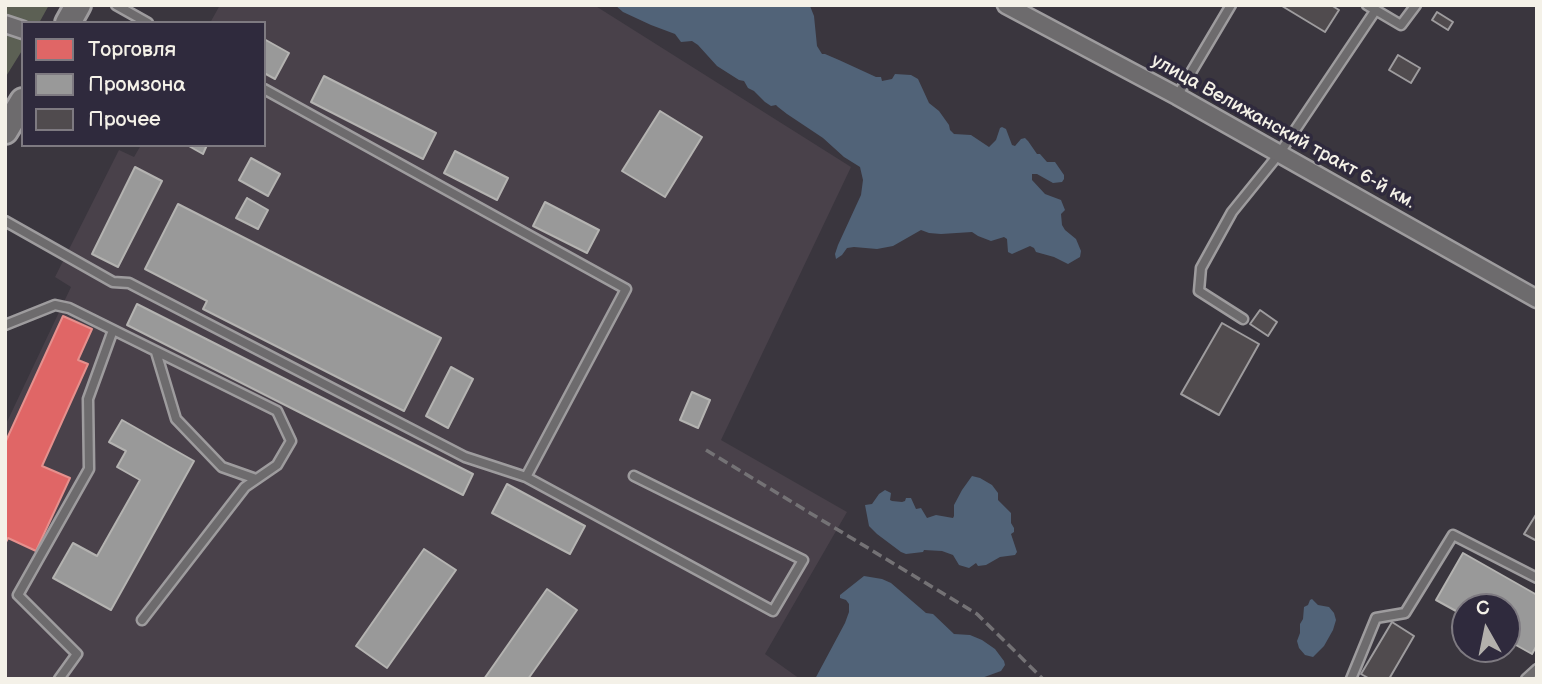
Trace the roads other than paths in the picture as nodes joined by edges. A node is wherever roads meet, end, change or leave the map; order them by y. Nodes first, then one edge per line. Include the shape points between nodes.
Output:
1 (78, 5) edge
2 (116, 5) edge
3 (1007, 5) edge
4 (1231, 5) edge
5 (1367, 5) edge
6 (1416, 5) edge
7 (1375, 11) junction
8 (69, 21) edge
9 (144, 21) edge
10 (266, 90) edge
11 (1177, 96) junction
12 (21, 104) edge
13 (5, 131) edge
14 (1279, 154) junction
15 (5, 220) edge
16 (1537, 299) edge
17 (1243, 319) dead end
18 (5, 325) edge
19 (113, 330) junction
20 (156, 352) junction
21 (634, 476) dead end
22 (526, 477) junction
23 (256, 479) junction
24 (1537, 578) edge
25 (142, 620) dead end
26 (1537, 669) edge
27 (60, 679) edge
28 (1351, 679) edge
29 (1526, 679) edge

1 - 8 main road
2 - 9 lane
3 - 11 street, улица Велижанский тракт 6-й км.
4 - 11 lane
5 - 7 lane
6 - 7 lane via 1401,25
7 - 14 lane
10 - 22 lane via 626,289
11 - 14 street, улица Велижанский тракт 6-й км.
12 - 13 main road
14 - 16 street, улица Велижанский тракт 6-й км.
14 - 17 lane via 1232,212 1202,268 1199,291
15 - 22 lane via 113,282 129,283 465,457
18 - 19 lane via 55,305
19 - 20 lane
19 - 27 lane via 88,399 89,468 19,595 77,654
20 - 23 lane via 176,419 222,467
20 - 23 lane via 277,411 291,441 277,465
21 - 22 lane via 803,560 773,611
23 - 25 lane via 245,486
24 - 28 lane via 1452,534 1405,613 1376,618
26 - 29 lane

